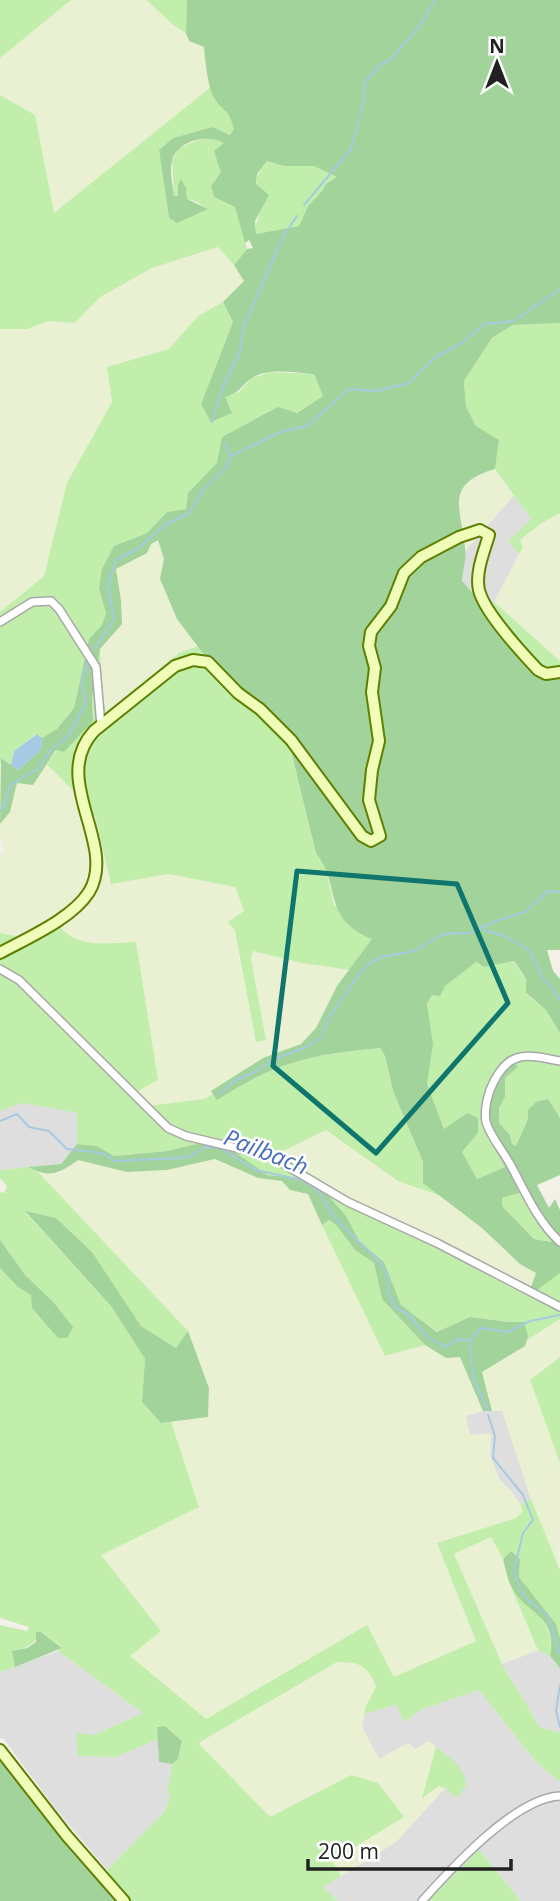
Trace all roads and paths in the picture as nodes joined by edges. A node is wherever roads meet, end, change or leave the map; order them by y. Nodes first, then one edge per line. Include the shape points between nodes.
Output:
1 (0, 622) edge
2 (560, 672) edge
3 (101, 726) junction
4 (0, 953) edge
5 (0, 969) edge
6 (560, 1060) edge
7 (560, 1242) edge
8 (560, 1307) edge
9 (0, 1750) edge
10 (560, 1796) edge
11 (124, 1901) edge
12 (422, 1901) edge

1 - 3 street via 32,602 51,601 59,609 96,667
2 - 3 street via 538,670 485,605 479,573 489,535 480,530 421,557 404,573 391,607 371,632 379,741 369,800 380,836 371,841 362,836 291,740 208,662 193,660 175,666
3 - 4 street via 86,741 79,764 80,793 95,857 90,891 62,917
5 - 8 street via 19,979 168,1128 270,1156 348,1202
6 - 7 street via 523,1056 508,1060 486,1102 486,1122 547,1230
9 - 11 street
10 - 12 street via 518,1811 455,1865

